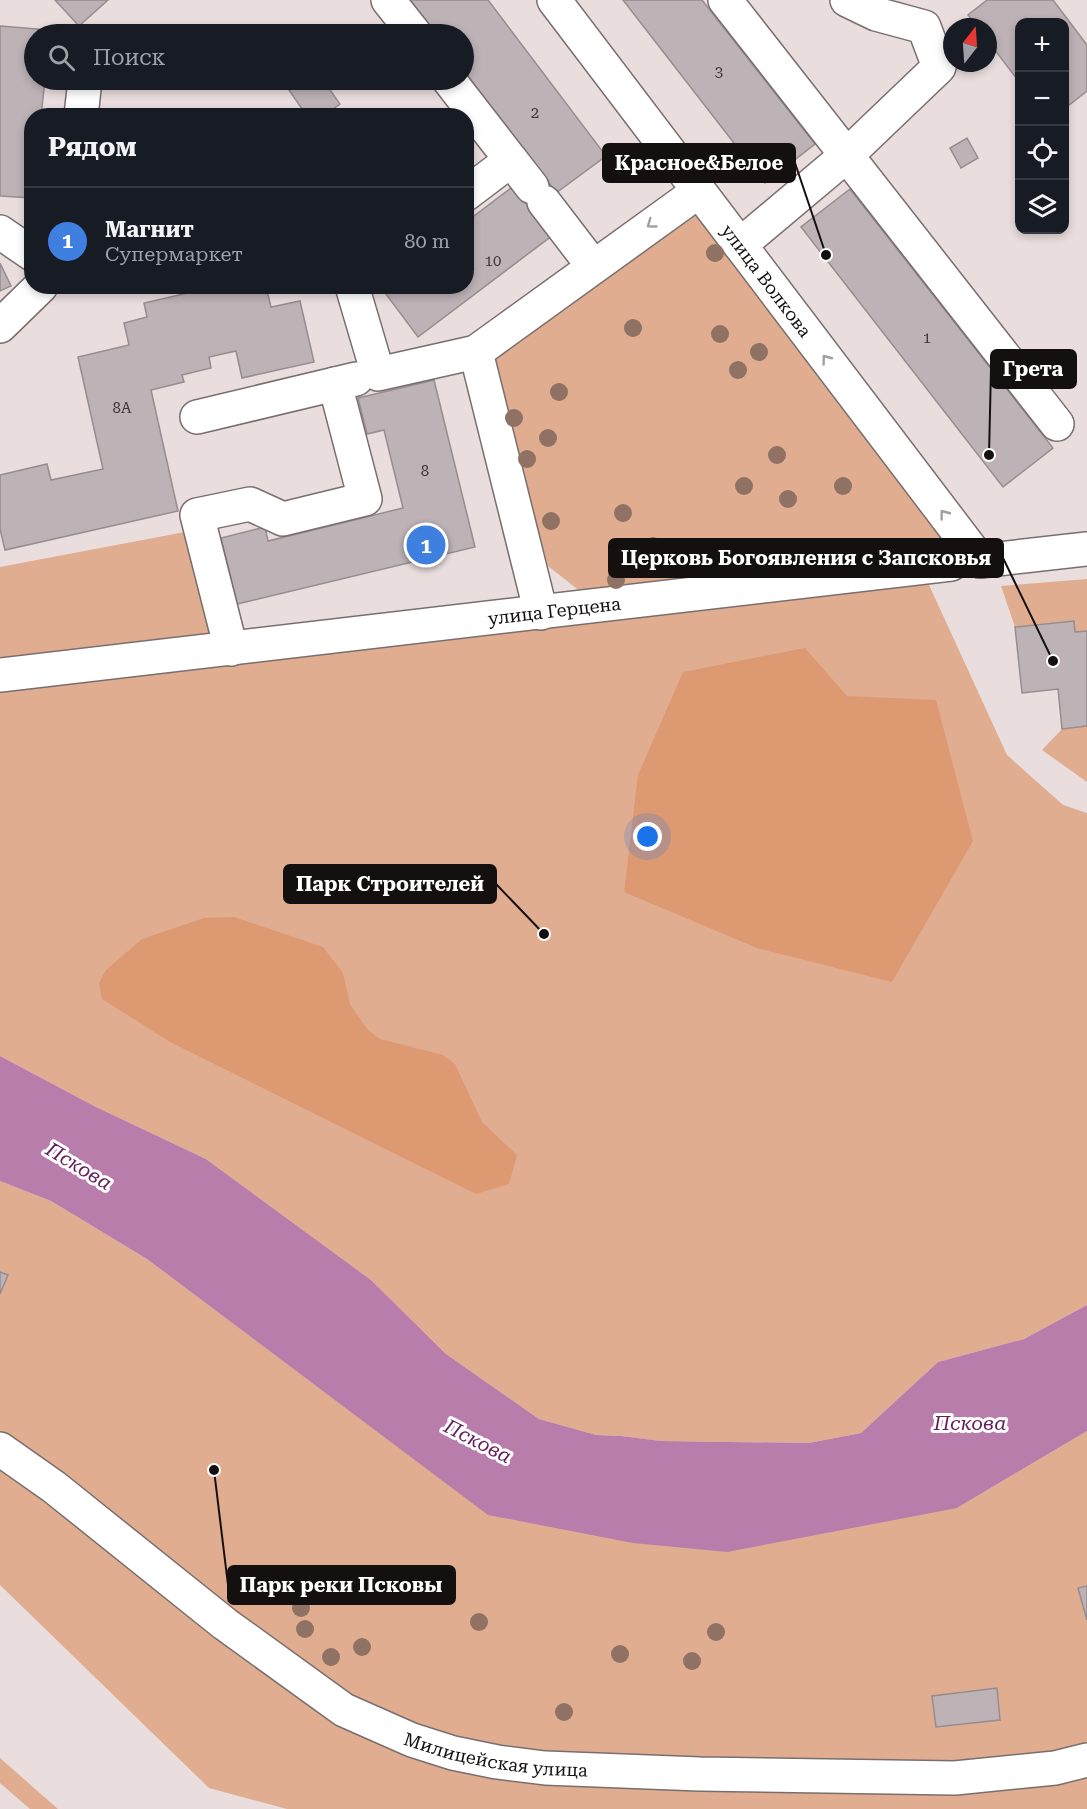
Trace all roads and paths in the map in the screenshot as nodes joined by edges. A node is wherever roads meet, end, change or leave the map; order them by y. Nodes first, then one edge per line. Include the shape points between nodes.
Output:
1 (388, 0) edge
2 (554, 0) edge
3 (725, 0) edge
4 (847, 0) edge
5 (407, 24) edge
6 (84, 90) edge
7 (457, 90) edge
8 (82, 108) edge
9 (471, 108) edge
10 (474, 112) edge
11 (847, 155) junction
12 (511, 160) junction
13 (474, 188) edge
14 (699, 191) junction
15 (0, 232) edge
16 (740, 245) junction
17 (24, 248) edge
18 (593, 266) junction
19 (33, 294) edge
20 (354, 294) edge
21 (0, 326) edge
22 (476, 352) junction
23 (378, 374) junction
24 (335, 384) junction
25 (197, 417) dead end
26 (1057, 424) dead end
27 (1087, 549) edge
28 (980, 561) junction
29 (541, 613) junction
30 (231, 649) junction
31 (0, 675) edge
32 (0, 1449) edge
33 (1087, 1760) edge

1 - 5 street
2 - 14 street, улица Волкова
3 - 11 street
4 - 11 street via 876,15 924,27 939,67
6 - 8 street
7 - 9 street
10 - 12 street
11 - 16 street
11 - 26 street
12 - 13 street
12 - 18 street
14 - 16 street, улица Волкова
14 -> 18 street
15 - 17 street
28 -> 16 street, улица Волкова
18 - 22 street
19 - 21 street
20 - 23 street
22 - 23 street
22 - 29 street
23 - 24 street
24 - 25 street
24 - 30 street via 365,499 283,519 250,504 197,516
27 - 28 street
28 - 29 street, улица Герцена via 962,541 951,564
29 - 30 street, улица Герцена
30 - 31 street, улица Герцена
32 - 33 street, Милицейская улица via 54,1487 225,1624 345,1710 412,1740 453,1752 545,1768 955,1778 1055,1768

